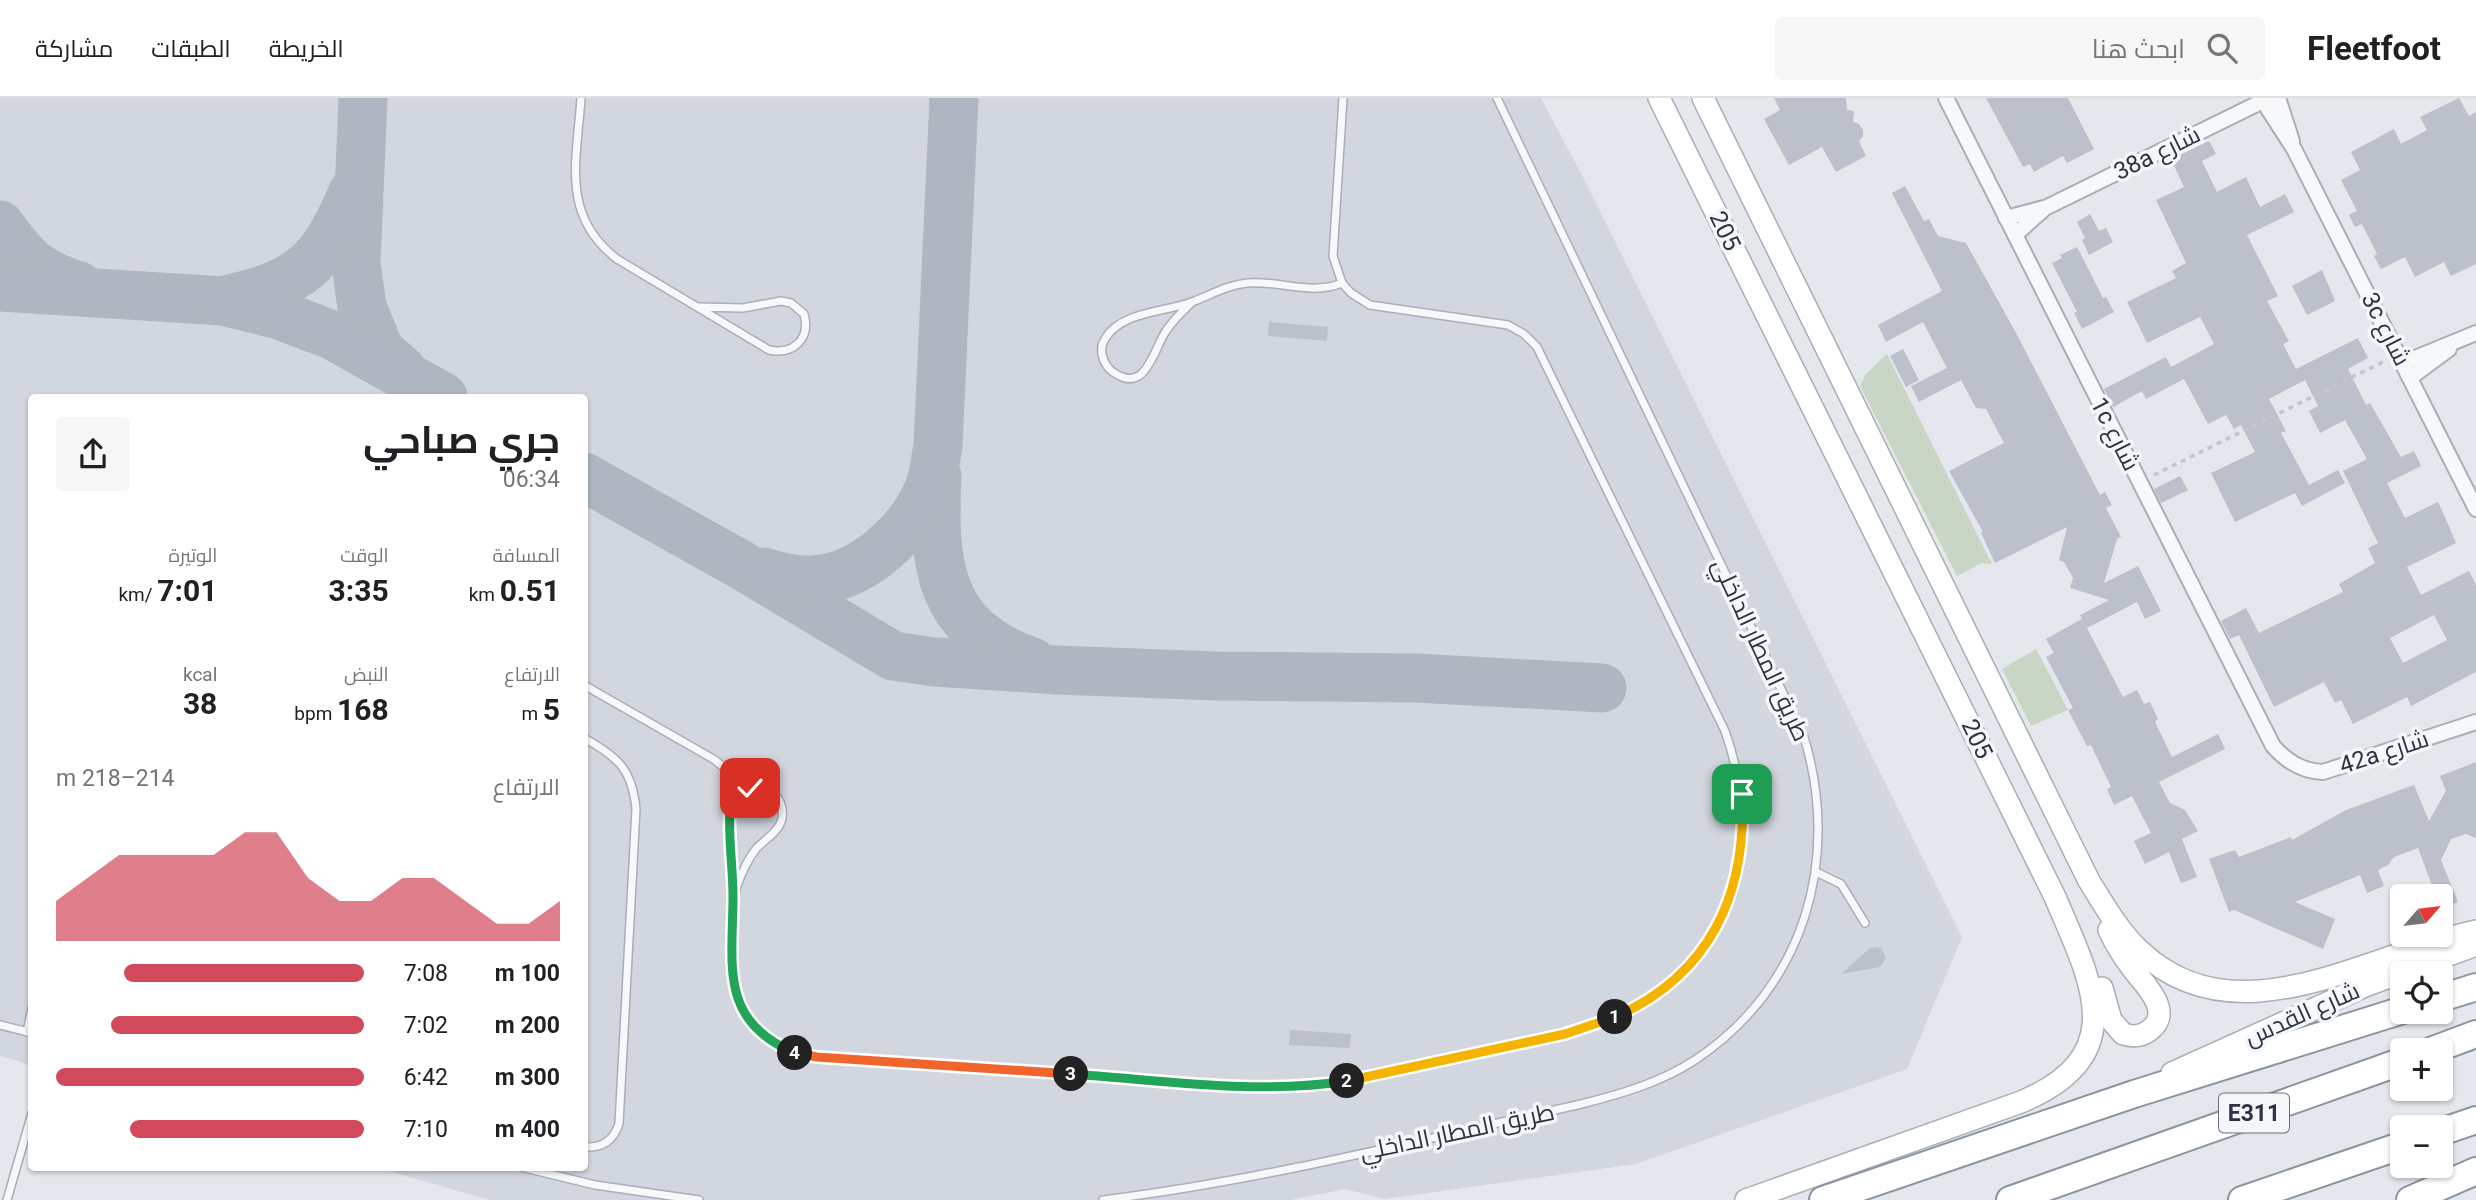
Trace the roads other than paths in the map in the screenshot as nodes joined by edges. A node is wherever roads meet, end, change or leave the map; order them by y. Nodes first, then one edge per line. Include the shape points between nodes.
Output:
1 (581, 98) edge
2 (1343, 98) edge
3 (1497, 98) edge
4 (1659, 98) edge
5 (1703, 98) edge
6 (1946, 98) edge
7 (2278, 98) edge
8 (2266, 100) edge
9 (2294, 149) junction
10 (2045, 208) junction
11 (2006, 218) junction
12 (2015, 235) junction
13 (1342, 283) junction
14 (1191, 303) junction
15 (698, 307) junction
16 (2476, 333) edge
17 (2455, 343) junction
18 (2401, 358) junction
19 (2411, 377) junction
20 (2476, 509) edge
21 (588, 687) edge
22 (2476, 722) edge
23 (588, 740) edge
24 (2292, 763) joint
25 (739, 794) junction
26 (1816, 872) junction
27 (2089, 881) junction
28 (733, 897) junction
29 (2055, 897) junction
30 (1865, 923) dead end
31 (2476, 931) edge
32 (2476, 945) edge
33 (2476, 987) edge
34 (2453, 994) edge
35 (2390, 1014) edge
36 (0, 1024) edge
37 (28, 1033) edge
38 (2476, 1034) edge
39 (2453, 1043) edge
40 (2390, 1066) edge
41 (2134, 1094) junction
42 (2476, 1120) edge
43 (28, 1127) edge
44 (2453, 1128) edge
45 (588, 1146) edge
46 (2390, 1149) edge
47 (537, 1171) edge
48 (2476, 1171) edge
49 (7, 1200) edge
50 (699, 1200) edge
51 (1103, 1200) edge
52 (1746, 1200) edge
53 (1823, 1200) edge
54 (2010, 1200) edge
55 (2242, 1200) edge
56 (2410, 1200) edge

1 - 15 lane via 575,187 580,215 594,239 617,259
2 - 13 lane via 1333,243 1335,268
3 - 26 lane, طريق المطار الداخلي via 1794,713 1816,787 1820,838
4 - 29 street, 205
5 - 27 street, 205
6 - 11 street, 1c شارع
7 - 9 street, 3c شارع
8 - 9 street, 3c شارع
8 - 10 street, 38a شارع
9 - 18 street, 3c شارع
10 - 11 street, 38a شارع
10 - 12 street, 38a شارع
11 - 12 street, 1c شارع
12 - 24 street, 1c شارع via 2267,735
13 - 14 lane via 1317,289 1245,283
13 - 28 lane via 1370,305 1508,325 1524,334 1546,363 1712,699 1737,763 1744,822 1735,883 1724,915 1686,970 1633,1010 1601,1024 1318,1085 1262,1087 817,1057 773,1042 741,1007 730,963
14 - 14 lane via 1166,330 1152,362 1137,376 1114,373 1105,364 1101,352 1112,330 1138,317
15 - 15 lane via 791,303 804,314 806,331 789,350 769,350
16 - 17 street
17 - 18 street
17 - 19 street
18 - 19 street, 3c شارع
19 - 20 street, 3c شارع
21 - 25 lane via 715,760 731,774
22 - 24 street, 42a شارع via 2323,772
23 - 45 lane via 623,766 634,786 636,808 619,1124 607,1143
25 - 28 lane via 733,800 730,821
25 - 28 lane via 750,788 772,792 783,813 781,824 748,860
26 - 30 lane via 1841,884
26 - 51 lane, طريق المطار الداخلي via 1800,930 1757,1003 1712,1047 1659,1079 1577,1105 1308,1164
27 - 29 street via 2112,937 2157,1003 2156,1024 2141,1035 2132,1037 2110,1020 2094,963
27 - 31 street, 205 via 2139,951 2171,974 2209,989 2249,993 2293,987
29 - 52 street, 205 via 2086,972 2094,1009 2090,1039 2072,1072 2021,1102
32 - 41 street, شارع القدس via 2334,999
33 - 34 highway
35 - 41 highway
36 - 37 lane
38 - 39 highway
40 - 54 highway, E311
41 - 53 highway
42 - 44 highway
43 - 49 lane
46 - 55 highway
47 - 50 lane via 595,1185
48 - 56 highway

